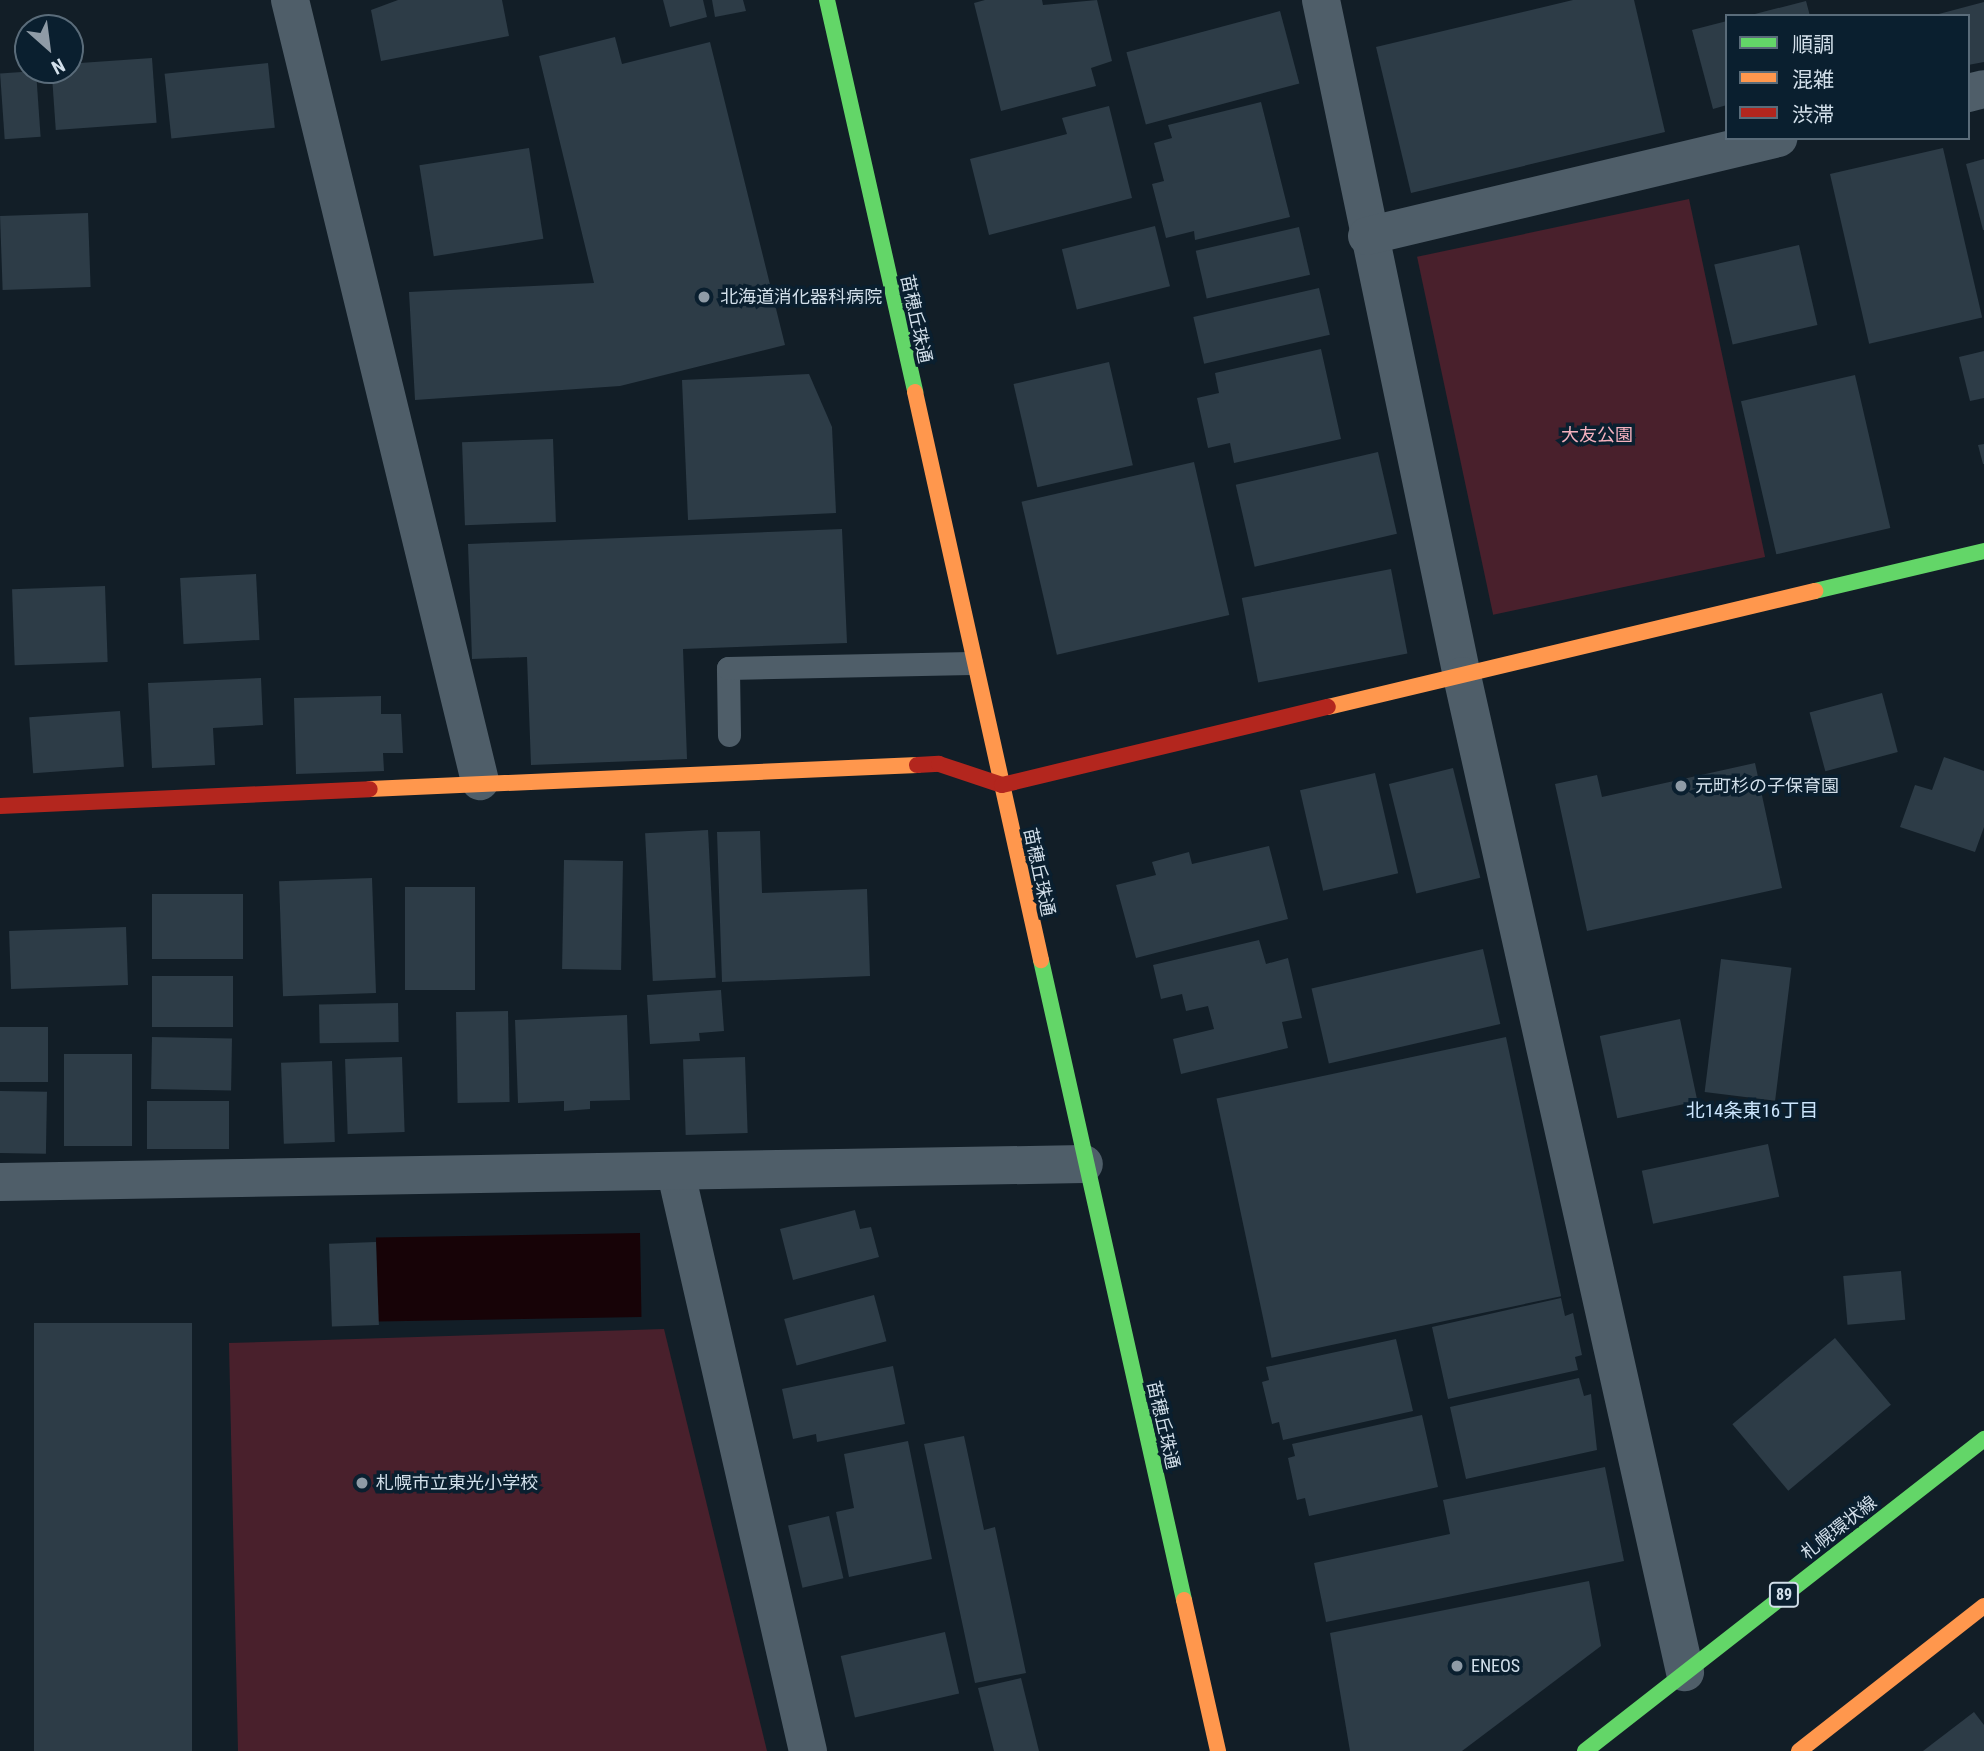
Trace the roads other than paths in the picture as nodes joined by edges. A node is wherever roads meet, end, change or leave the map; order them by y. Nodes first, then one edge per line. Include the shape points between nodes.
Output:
1 (290, 0) edge
2 (827, 0) edge
3 (1321, 0) edge
4 (1771, 140) edge
5 (1367, 236) junction
6 (1984, 551) edge
7 (971, 663) junction
8 (1462, 676) junction
9 (729, 735) dead end
10 (480, 781) junction
11 (1002, 785) junction
12 (0, 806) edge
13 (1084, 1164) junction
14 (676, 1173) junction
15 (0, 1182) edge
16 (1984, 1439) edge
17 (1984, 1606) edge
18 (1685, 1672) junction
19 (808, 1751) edge
20 (1218, 1751) edge
21 (1585, 1751) edge
22 (1799, 1751) edge

1 - 10 street
2 - 7 street, 苗穂丘珠通
3 - 5 street
4 - 5 street
5 - 8 street
6 - 8 street
7 - 9 lane via 728,668
7 - 11 street, 苗穂丘珠通
8 - 11 street
8 - 18 street
10 - 11 street via 939,764
10 - 12 street
11 - 13 street, 苗穂丘珠通
13 - 14 street
13 - 20 street, 苗穂丘珠通
14 - 15 street
14 - 19 street
16 - 18 street, 札幌環状線 / 89
17 - 22 street
18 - 21 street, 札幌環状線 / 89

